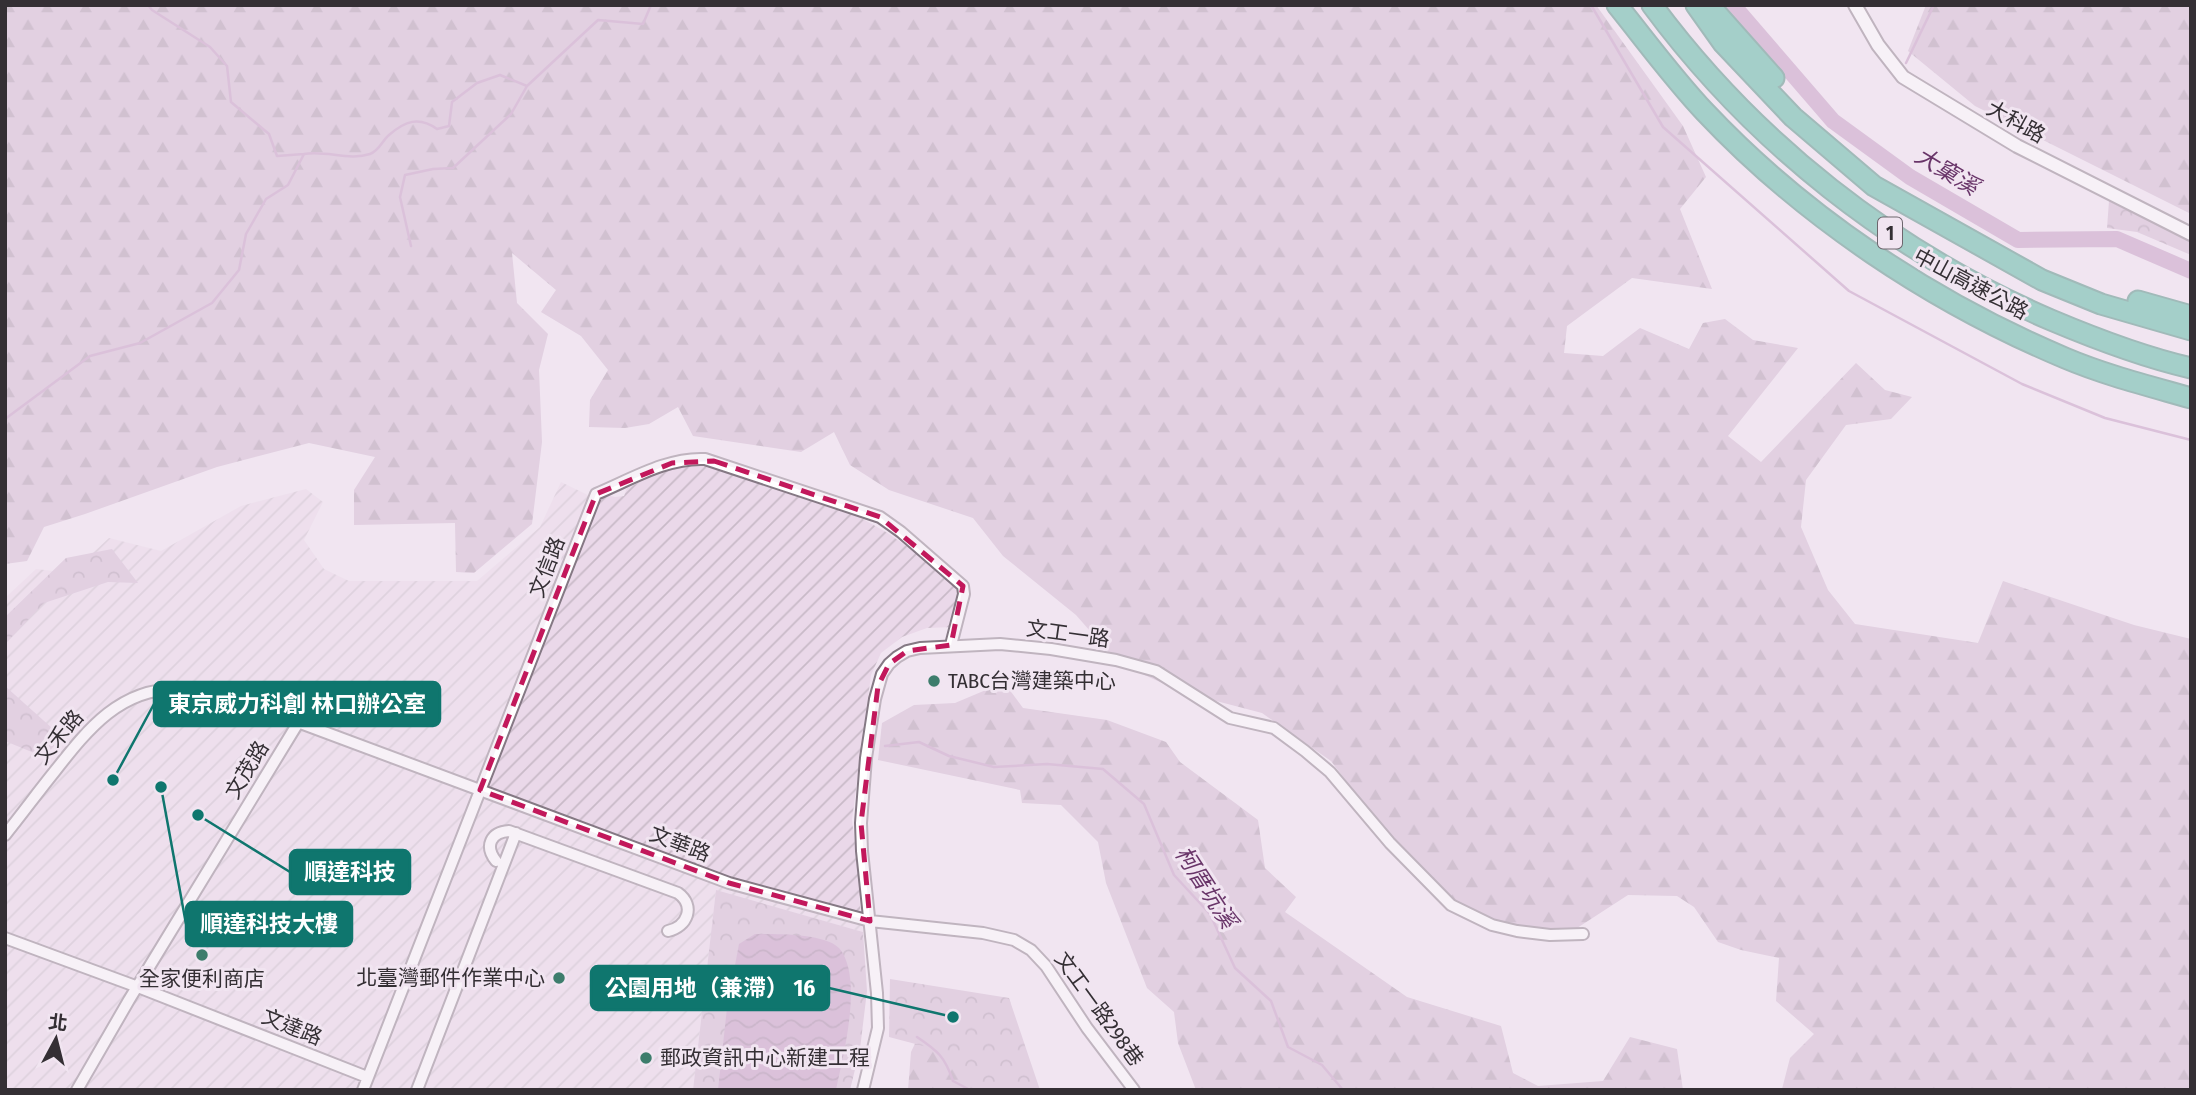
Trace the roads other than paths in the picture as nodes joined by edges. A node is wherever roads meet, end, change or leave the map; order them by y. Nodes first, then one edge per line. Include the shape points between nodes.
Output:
1 (1618, 5) edge
2 (1652, 5) edge
3 (1696, 5) edge
4 (1709, 5) edge
5 (1855, 5) edge
6 (2191, 234) edge
7 (2191, 316) edge
8 (2191, 330) edge
9 (2191, 368) edge
10 (2191, 398) edge
11 (951, 645) junction
12 (298, 723) junction
13 (480, 790) junction
14 (516, 833) junction
15 (5, 835) edge
16 (496, 861) dead end
17 (870, 922) junction
18 (668, 931) dead end
19 (1583, 934) dead end
20 (5, 938) edge
21 (138, 987) junction
22 (367, 1077) junction
23 (77, 1090) edge
24 (363, 1090) edge
25 (417, 1090) edge
26 (863, 1090) edge
27 (1134, 1090) edge

1 - 10 highway, 中山高速公路 / 1 via 1697,103 1744,150 1837,229 1901,273 2066,358
2 - 9 highway, 中山高速公路 / 1 via 1761,130 1850,206 2003,299 2117,346
3 - 8 highway, 1 via 1723,43 1793,117 1874,186 2042,280 2101,304
4 - 7 highway, 1 via 1799,107 1880,174 2048,271
5 - 6 street, 大科路 via 1903,77 2017,146
11 - 13 street, 文信路 via 963,586 880,517 714,461 696,458 671,463 596,494
11 - 17 street, 文工一路 via 907,651 889,664 878,687 861,823
11 - 19 street, 文工一路 via 1051,649 1156,671 1230,718 1274,729 1306,751 1451,905 1492,925 1517,931
12 - 13 street, 文禾路
12 - 15 street, 文禾路 via 211,693 151,691 96,721
12 - 21 street, 文茂路
13 - 17 street, 文華路 via 729,883
13 - 22 street, 文信路
14 - 16 street via 502,831 491,840 488,847
14 - 18 street via 678,893 688,905 687,918 683,925
14 - 25 street
17 - 26 street, 文工一路 via 878,1028
17 - 27 street, 文工一路298巷 via 982,933 1014,940 1031,950
20 - 21 street, 文達路
21 - 22 street, 文達路
21 - 23 street, 文茂路
22 - 24 street, 文信路

